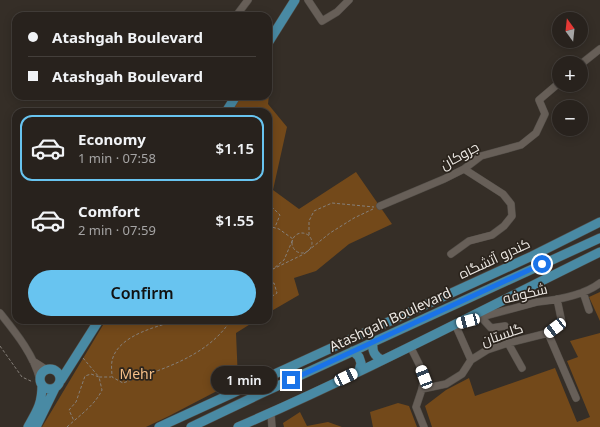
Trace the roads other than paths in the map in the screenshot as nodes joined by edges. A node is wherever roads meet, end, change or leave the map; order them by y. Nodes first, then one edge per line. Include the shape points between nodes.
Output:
1 (248, 0) edge
2 (295, 0) edge
3 (308, 0) edge
4 (349, 0) edge
5 (239, 12) edge
6 (272, 37) edge
7 (600, 49) edge
8 (588, 58) edge
9 (552, 89) edge
10 (464, 169) junction
11 (380, 206) road end
12 (600, 222) edge
13 (600, 228) edge
14 (600, 238) edge
15 (600, 252) edge
16 (451, 254) dead end
17 (524, 273) junction
18 (600, 283) edge
19 (583, 292) junction
20 (557, 299) junction
21 (589, 310) dead end
22 (0, 313) edge
23 (481, 317) junction
24 (92, 324) edge
25 (96, 324) edge
26 (455, 324) junction
27 (505, 326) dead end
28 (548, 333) junction
29 (373, 342) junction
30 (508, 343) junction
31 (410, 346) junction
32 (353, 351) junction
33 (382, 360) junction
34 (471, 360) junction
35 (33, 361) junction
36 (522, 368) dead end
37 (47, 370) junction
38 (56, 371) junction
39 (359, 371) junction
40 (60, 380) junction
41 (291, 380) junction
42 (41, 383) junction
43 (254, 384) junction
44 (56, 388) junction
45 (422, 389) junction
46 (576, 398) dead end
47 (229, 410) junction
48 (271, 413) junction
49 (272, 426) edge
50 (28, 427) edge
51 (36, 427) edge
52 (159, 427) edge
53 (174, 427) edge
54 (191, 427) edge
55 (241, 427) edge
56 (424, 427) edge

1 - 5 street
2 - 6 main road
3 - 4 street via 322,21 337,12
7 - 8 street
9 - 10 street, جروکان via 539,100 544,114 536,133 521,145 481,156
10 - 11 street, جروکان
10 - 16 street via 503,194 511,204 512,216 504,226 492,234 470,241
12 - 43 main road, کندرو آتشگاه
13 - 17 main road via 558,247
14 - 17 main road, Atashgah Boulevard
15 - 26 main road
17 - 29 main road, Atashgah Boulevard
18 - 19 street, شکوفه
19 - 20 street, شکوفه
19 - 21 street
20 - 23 street, شکوفه
20 - 28 street, گلستان via 562,323
22 - 35 street via 15,331
23 - 26 street, شکوفه
23 - 27 street via 491,328
24 - 38 main road via 62,369
25 - 40 main road
26 - 31 main road
26 - 34 street
28 - 30 street, گلستان
28 - 46 street
29 - 32 main road, Atashgah Boulevard
29 - 33 main road via 374,354
30 - 34 street, گلستان via 487,350
30 - 36 street
31 - 33 main road
31 - 45 street via 424,377
32 - 39 main road via 362,363
32 - 41 main road, Atashgah Boulevard
33 - 39 main road
34 - 45 street via 462,374 446,384
35 - 37 street
35 - 42 street
37 - 38 main road
37 - 42 main road via 42,374
38 - 40 main road
39 - 48 main road
40 - 44 main road
41 - 43 main road
41 - 47 main road, Atashgah Boulevard
42 - 44 main road via 49,389
42 - 50 main road via 40,406
43 - 52 main road, کندرو آتشگاه
44 - 51 main road
45 - 56 street via 416,407
47 - 53 main road via 206,412
47 - 54 main road, Atashgah Boulevard
48 - 49 street
48 - 55 main road

